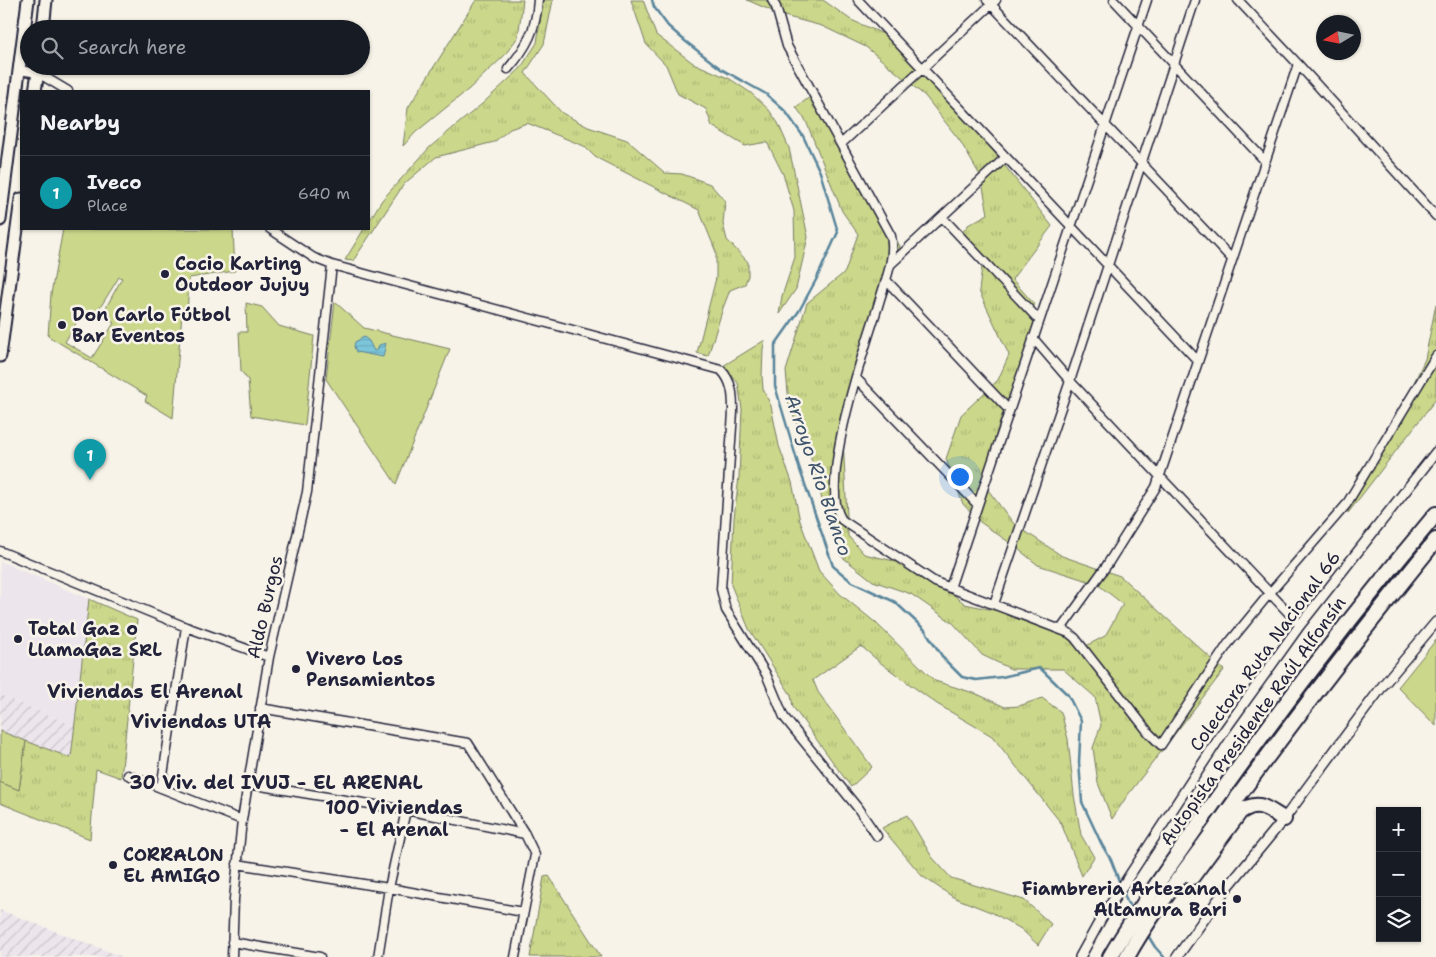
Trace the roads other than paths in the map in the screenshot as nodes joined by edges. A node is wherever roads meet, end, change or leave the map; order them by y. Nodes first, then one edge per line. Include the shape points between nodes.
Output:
1 (28, 0) edge
2 (46, 0) edge
3 (538, 0) edge
4 (772, 0) edge
5 (858, 0) edge
6 (1114, 0) edge
7 (1147, 0) edge
8 (1195, 0) edge
9 (1238, 0) edge
10 (992, 1) edge
11 (25, 20) edge
12 (44, 20) edge
13 (1138, 25) junction
14 (20, 62) edge
15 (1174, 64) junction
16 (1298, 64) junction
17 (508, 69) dead end
18 (922, 69) junction
19 (19, 70) joint
20 (37, 75) edge
21 (46, 75) edge
22 (36, 90) edge
23 (67, 90) edge
24 (1104, 125) junction
25 (841, 144) junction
26 (1006, 157) junction
27 (1265, 161) junction
28 (1141, 163) junction
29 (20, 206) edge
30 (1436, 216) edge
31 (942, 217) junction
32 (0, 220) edge
33 (1070, 226) junction
34 (272, 230) edge
35 (1232, 259) junction
36 (332, 265) junction
37 (1108, 265) junction
38 (889, 266) junction
39 (886, 280) junction
40 (1038, 320) junction
41 (1033, 338) junction
42 (0, 356) edge
43 (1436, 356) edge
44 (1198, 361) junction
45 (856, 378) junction
46 (1070, 381) junction
47 (1009, 410) junction
48 (1436, 452) edge
49 (1160, 477) junction
50 (977, 504) junction
51 (1436, 514) edge
52 (1436, 540) edge
53 (0, 550) edge
54 (950, 588) junction
55 (1269, 594) junction
56 (994, 604) junction
57 (1436, 622) edge
58 (1300, 625) junction
59 (186, 627) junction
60 (1062, 629) junction
61 (269, 657) junction
62 (260, 708) junction
63 (128, 774) dead end
64 (248, 784) junction
65 (161, 788) junction
66 (406, 810) junction
67 (1284, 819) junction
68 (242, 820) junction
69 (526, 834) junction
70 (877, 836) dead end
71 (236, 864) junction
72 (390, 888) junction
73 (523, 912) junction
74 (1154, 922) junction
75 (232, 942) junction
76 (1133, 948) edge
77 (1178, 956) edge
78 (232, 957) edge
79 (320, 957) edge
80 (378, 957) edge
81 (515, 957) edge
82 (1080, 957) edge
83 (1110, 957) edge

1 - 11 main road
2 - 12 main road
3 - 17 street via 536,19 523,52
4 - 25 street via 787,46
5 - 18 street
6 - 13 street
7 - 13 street
8 - 15 street
9 - 16 street
10 - 18 street
10 - 24 street
13 - 15 street
13 - 24 street
14 - 19 main road
15 - 27 street
15 - 28 street
16 - 27 street
16 - 30 street
18 - 25 street
18 - 26 street
19 - 32 main road
20 - 22 main road
21 - 23 street
24 - 28 street
24 - 33 street
25 - 38 street via 891,236
26 - 31 street
26 - 33 street
27 - 35 street
28 - 35 street
28 - 37 street
29 - 42 main road
31 - 38 street
31 - 40 street
33 - 37 street
33 - 40 street
34 - 36 street via 314,258
35 - 44 street
36 - 61 street, Aldo Burgos via 307,492
36 - 70 street via 720,370 728,377 733,394 733,412 721,589 726,610 766,674 784,717
37 - 44 street
37 - 46 street
38 - 39 street
39 - 45 street
39 - 47 street
40 - 41 street
41 - 46 street
41 - 47 street
43 - 55 street via 1346,505
44 - 49 street
45 - 50 street
45 - 54 street via 837,456 835,504 838,514 842,520 935,582
46 - 49 street
46 - 56 street
47 - 50 street
48 - 58 street, Colectora Ruta Nacional 66
49 - 55 street
49 - 60 street via 1107,565
50 - 54 street
51 - 83 highway, Autopista Presidente Raúl Alfonsín via 1334,638 1253,747
52 - 74 highway, Autopista Presidente Raúl Alfonsín via 1260,765
53 - 59 street
54 - 56 street
55 - 58 street
55 - 60 street via 1228,644 1161,745 1075,638
56 - 60 street
57 - 67 street via 1384,684
58 - 82 street, Colectora Ruta Nacional 66 via 1219,738 1101,919
59 - 61 street
59 - 65 street
61 - 62 street, Aldo Burgos
62 - 64 street, Aldo Burgos
62 - 69 street via 468,743
63 - 65 street
64 - 66 street
64 - 68 street, Aldo Burgos
65 - 68 street
66 - 69 street
66 - 72 street
67 - 74 highway via 1258,805 1240,812
67 - 77 street via 1223,893
68 - 71 street, Aldo Burgos
69 - 73 street via 535,855
71 - 72 street
71 - 75 street, Aldo Burgos
72 - 73 street
72 - 80 street
73 - 81 street
74 - 76 highway, Autopista Presidente Raúl Alfonsín
75 - 78 street, Aldo Burgos
75 - 79 street

